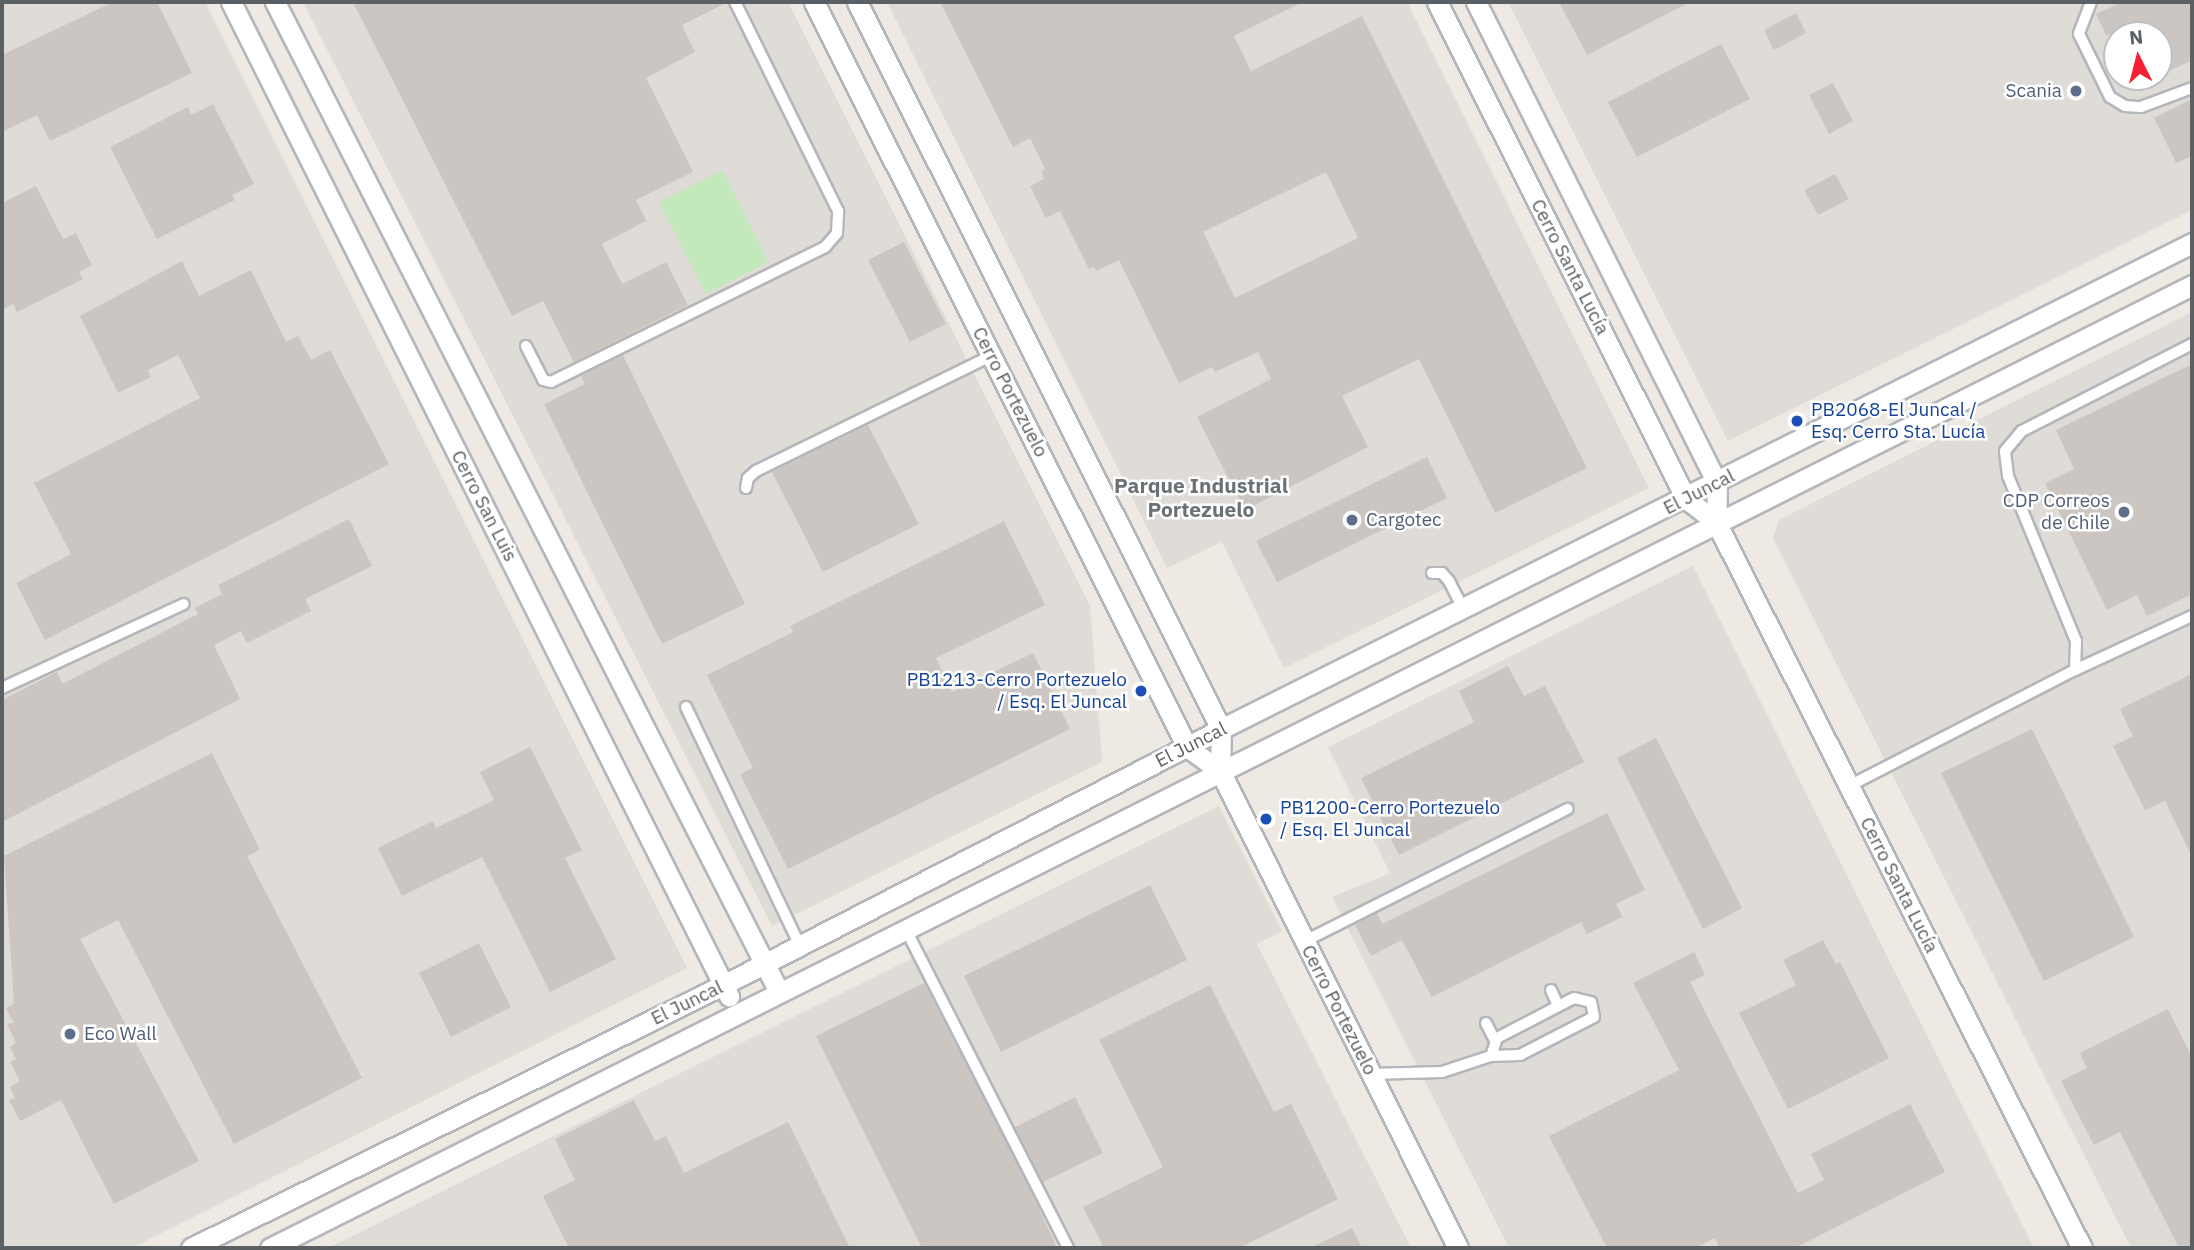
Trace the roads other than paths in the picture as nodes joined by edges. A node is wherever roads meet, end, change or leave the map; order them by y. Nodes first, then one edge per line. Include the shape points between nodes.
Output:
1 (231, 2) edge
2 (275, 2) edge
3 (735, 2) edge
4 (814, 2) edge
5 (857, 2) edge
6 (1437, 2) edge
7 (1476, 2) edge
8 (2091, 2) edge
9 (2192, 88) edge
10 (2192, 243) edge
11 (2192, 285) edge
12 (2192, 344) edge
13 (526, 346) dead end
14 (991, 356) junction
15 (1717, 483) junction
16 (746, 488) dead end
17 (1686, 499) junction
18 (1716, 522) junction
19 (1432, 573) dead end
20 (184, 604) dead end
21 (1464, 611) junction
22 (2192, 616) edge
23 (2075, 670) junction
24 (2, 688) edge
25 (686, 707) dead end
26 (1221, 729) junction
27 (1187, 747) junction
28 (1220, 771) junction
29 (1849, 786) junction
30 (1568, 809) dead end
31 (905, 927) junction
32 (1305, 941) junction
33 (800, 946) junction
34 (765, 964) junction
35 (723, 985) junction
36 (778, 990) junction
37 (1551, 990) dead end
38 (1558, 1006) junction
39 (736, 1011) junction
40 (1486, 1023) dead end
41 (1495, 1041) junction
42 (1491, 1056) junction
43 (1371, 1074) junction
44 (191, 1248) edge
45 (270, 1248) edge
46 (1068, 1248) edge
47 (1458, 1248) edge
48 (2082, 1248) edge

1 - 35 street, Cerro San Luis
2 - 34 street
3 - 13 lane via 838,211 837,233 825,247 554,381 543,380
4 - 14 street, Cerro Portezuelo
5 - 26 street, Cerro Portezuelo
6 - 17 street, Cerro Santa Lucía
7 - 15 street, Cerro Santa Lucía
8 - 9 lane via 2079,34 2110,97 2125,106 2141,107
10 - 15 street, El Juncal
11 - 18 street, El Juncal
12 - 23 lane via 2022,431 2005,451 2008,476 2076,641
14 - 16 lane via 756,471
14 - 27 street, Cerro Portezuelo
15 - 17 street, El Juncal
15 - 18 street, Cerro Santa Lucía
17 - 18 street, Cerro Santa Lucía
17 - 21 street, El Juncal
18 - 28 street, El Juncal
18 - 29 street, Cerro Santa Lucía
19 - 21 lane via 1442,573 1449,581
20 - 24 lane
21 - 26 street, El Juncal
22 - 23 lane
23 - 29 lane
25 - 33 lane
26 - 27 street, El Juncal
26 - 28 street, Cerro Portezuelo
27 - 28 street, Cerro Portezuelo
27 - 33 street, El Juncal
28 - 31 street, El Juncal
28 - 32 street, Cerro Portezuelo
29 - 48 street, Cerro Santa Lucía
30 - 32 lane
31 - 36 street, El Juncal
31 - 46 lane
32 - 43 street, Cerro Portezuelo
33 - 34 street, El Juncal
34 - 35 street, El Juncal
34 - 36 street
35 - 39 street, Cerro San Luis
35 - 44 street, El Juncal
36 - 39 street, El Juncal
37 - 38 lane
38 - 41 lane
38 - 42 lane via 1582,998 1591,1002 1594,1017 1520,1055
39 - 45 street, El Juncal
40 - 41 lane
41 - 42 lane
42 - 43 lane via 1442,1072
43 - 47 street, Cerro Portezuelo

